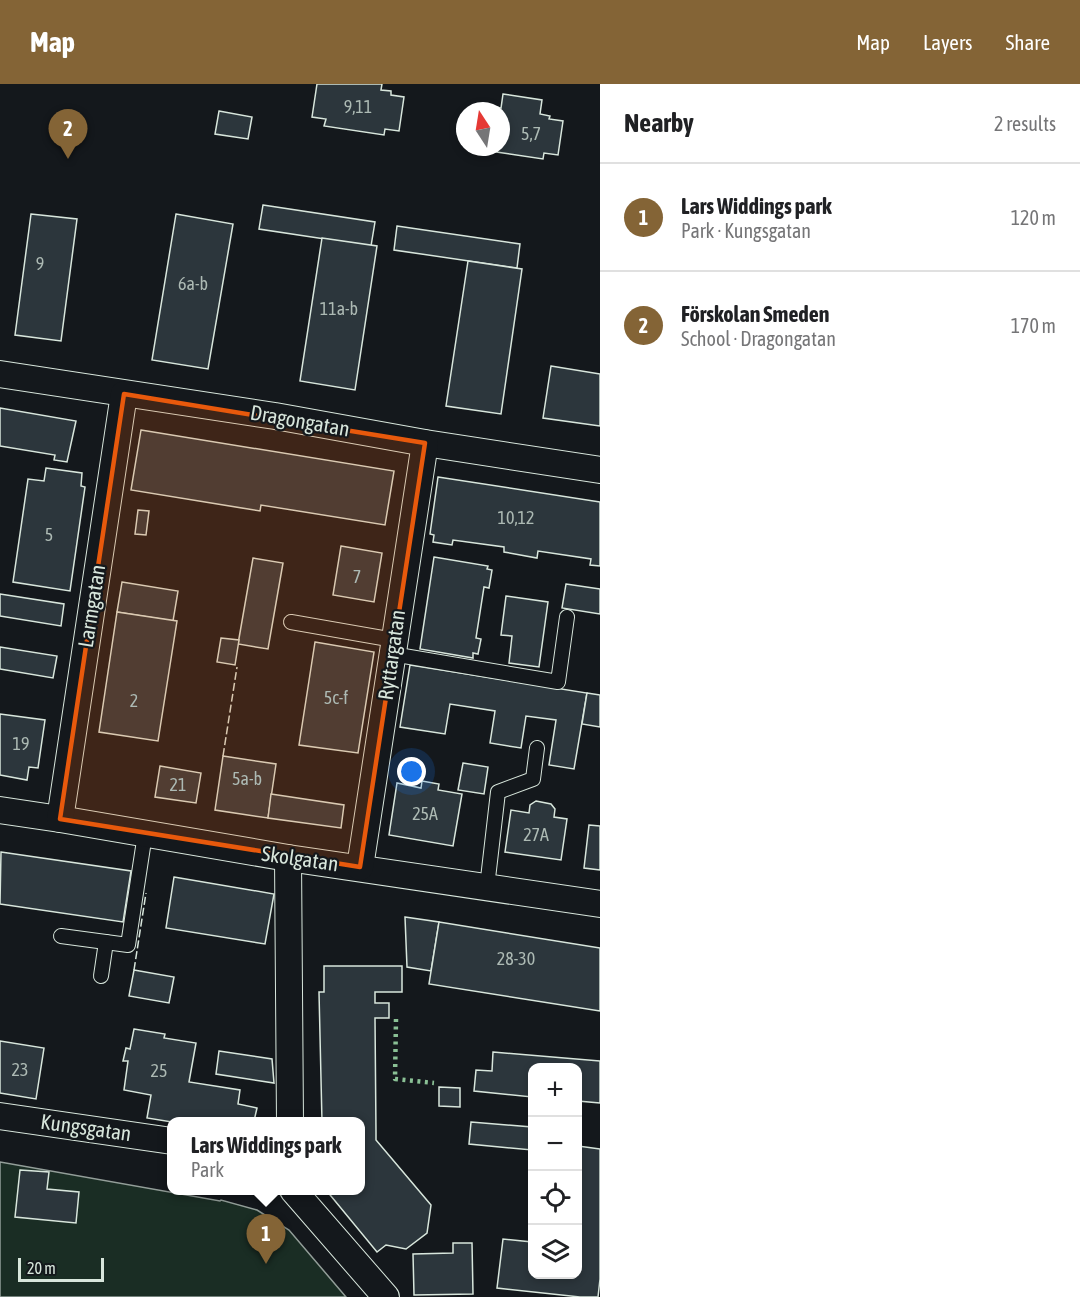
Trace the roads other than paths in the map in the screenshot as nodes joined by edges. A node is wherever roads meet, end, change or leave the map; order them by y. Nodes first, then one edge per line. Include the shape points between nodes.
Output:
1 (0, 374) edge
2 (124, 394) junction
3 (425, 443) junction
4 (600, 471) edge
5 (567, 617) dead end
6 (291, 622) dead end
7 (393, 647) junction
8 (537, 748) dead end
9 (0, 810) edge
10 (60, 819) junction
11 (145, 834) junction
12 (288, 858) junction
13 (360, 867) junction
14 (487, 887) junction
15 (600, 904) edge
16 (61, 936) dead end
17 (106, 942) junction
18 (101, 976) dead end
19 (0, 1116) edge
20 (290, 1117) edge
21 (167, 1140) edge
22 (297, 1195) edge
23 (386, 1297) edge

1 - 2 street, Dragongatan
2 - 3 street, Dragongatan
2 - 10 street, Larmgatan
3 - 4 street, Dragongatan
3 - 7 street, Ryttargatan
5 - 7 lane via 558,682
6 - 7 lane
7 - 13 street, Ryttargatan
8 - 14 lane via 533,779 498,792
9 - 10 street, Skolgatan
10 - 11 street, Skolgatan
11 - 12 street, Skolgatan
11 - 17 lane via 128,945
12 - 13 street, Skolgatan
12 - 20 street
13 - 14 street, Skolgatan
14 - 15 street, Skolgatan
16 - 17 lane
17 - 18 lane
19 - 21 street, Kungsgatan
22 - 23 street

